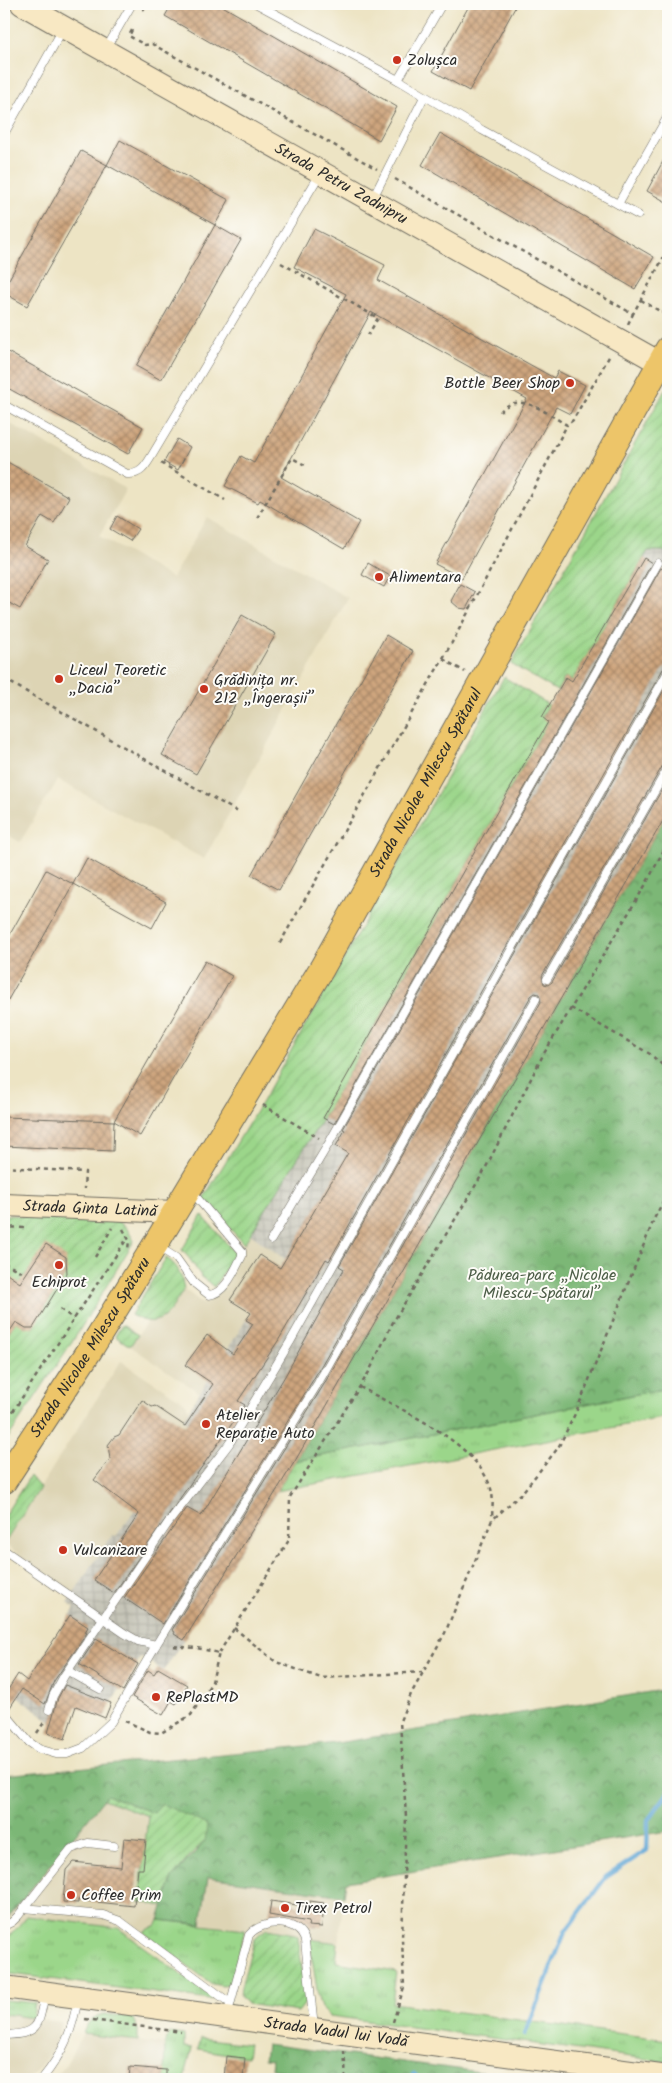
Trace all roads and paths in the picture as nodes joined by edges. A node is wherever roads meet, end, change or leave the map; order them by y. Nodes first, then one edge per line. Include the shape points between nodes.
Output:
1 (22, 4) edge
2 (132, 4) edge
3 (257, 4) edge
4 (442, 4) edge
5 (134, 26) dead end
6 (64, 28) junction
7 (105, 51) junction
8 (398, 80) junction
9 (424, 97) junction
10 (668, 116) edge
11 (4, 134) edge
12 (321, 172) junction
13 (385, 174) junction
14 (372, 200) junction
15 (618, 204) junction
16 (638, 215) dead end
17 (668, 249) edge
18 (270, 257) junction
19 (640, 300) junction
20 (668, 316) edge
21 (368, 335) dead end
22 (619, 341) junction
23 (666, 358) edge
24 (4, 405) edge
25 (500, 412) dead end
26 (567, 425) junction
27 (151, 457) junction
28 (305, 465) dead end
29 (225, 500) dead end
30 (257, 518) dead end
31 (658, 563) dead end
32 (443, 659) junction
33 (668, 672) edge
34 (4, 679) edge
35 (483, 682) junction
36 (668, 768) edge
37 (238, 812) dead end
38 (668, 842) edge
39 (280, 943) dead end
40 (547, 979) dead end
41 (536, 999) dead end
42 (571, 1008) junction
43 (668, 1070) edge
44 (263, 1104) dead end
45 (329, 1143) junction
46 (4, 1167) edge
47 (189, 1189) junction
48 (84, 1190) dead end
49 (668, 1192) edge
50 (4, 1205) edge
51 (175, 1212) junction
52 (109, 1223) dead end
53 (119, 1226) dead end
54 (4, 1227) edge
55 (24, 1228) dead end
56 (128, 1237) junction
57 (271, 1240) dead end
58 (155, 1245) junction
59 (95, 1257) dead end
60 (127, 1259) dead end
61 (4, 1264) edge
62 (24, 1273) dead end
63 (60, 1309) dead end
64 (74, 1319) junction
65 (360, 1387) junction
66 (4, 1425) edge
67 (4, 1481) edge
68 (492, 1520) junction
69 (4, 1550) edge
70 (103, 1620) junction
71 (234, 1628) junction
72 (156, 1645) junction
73 (218, 1653) junction
74 (68, 1671) junction
75 (423, 1672) junction
76 (100, 1689) dead end
77 (49, 1710) joint
78 (4, 1712) edge
79 (115, 1716) junction
80 (29, 1742) junction
81 (114, 1846) dead end
82 (23, 1908) junction
83 (4, 1926) edge
84 (4, 1986) edge
85 (45, 1992) junction
86 (78, 1996) junction
87 (228, 2010) junction
88 (314, 2029) junction
89 (4, 2035) edge
90 (387, 2039) junction
91 (343, 2049) dead end
92 (668, 2077) edge
93 (42, 2079) edge
94 (346, 2079) edge

1 - 6 street, Strada Petru Zadnipru
2 - 7 lane
3 - 8 lane
4 - 8 lane
5 - 13 path via 129,36 145,45 152,44
6 - 7 street, Strada Petru Zadnipru
6 - 11 lane
7 - 12 street, Strada Petru Zadnipru
8 - 9 lane
9 - 13 lane
9 - 15 lane
10 - 15 lane
12 - 14 street, Strada Petru Zadnipru
12 - 18 lane
13 - 14 lane
13 - 19 path via 633,314
14 - 22 street, Strada Petru Zadnipru
15 - 16 lane
17 - 19 path
18 - 21 path via 378,318
18 - 27 lane
19 - 20 path
22 - 23 street, Strada Petru Zadnipru
22 - 26 path
23 - 35 main road, Strada Nicolae Milescu Spătarul
24 - 27 lane via 127,474 140,472
25 - 26 path via 507,404 533,405
26 - 32 path
27 - 29 path
28 - 30 path via 292,458
31 - 45 lane
32 - 35 path
32 - 39 path
33 - 70 lane via 270,1376 229,1444 168,1523
34 - 37 path
35 - 47 main road, Strada Nicolae Milescu Spătarul via 322,968
36 - 40 lane
38 - 42 path
41 - 72 lane via 318,1383
42 - 43 path via 650,1054
42 - 65 path via 543,1055 483,1173 392,1324
44 - 45 path
45 - 57 lane
46 - 48 path via 85,1172
47 - 51 main road, Strada Nicolae Milescu Spătarul
47 - 58 lane via 242,1251 225,1285 219,1292 209,1295 194,1283 176,1258
49 - 68 path via 558,1448 521,1494
50 - 51 street, Strada Ginta Latină
51 - 58 main road, Strada Nicolae Milescu Spătaru
52 - 59 path via 115,1224
53 - 56 path
54 - 55 path
56 - 60 path
56 - 64 path
58 - 67 main road, Strada Nicolae Milescu Spătaru
61 - 62 path
63 - 64 path
64 - 66 path
65 - 68 path via 451,1439 479,1464 492,1490
65 - 71 path via 290,1496 289,1540
68 - 75 path via 445,1633
69 - 70 lane
70 - 72 lane via 138,1640
70 - 74 lane
71 - 73 path
71 - 75 path via 276,1662 321,1678
72 - 73 path
72 - 79 lane
73 - 79 path via 212,1682 191,1715 161,1733 150,1732
74 - 76 lane
74 - 77 lane via 53,1696
75 - 90 path via 400,1721 406,1817 402,1939 404,1987
77 - 80 path via 43,1725
78 - 80 lane
79 - 80 lane via 99,1735 75,1752 56,1754
81 - 82 lane via 88,1843 67,1852
82 - 83 lane via 12,1922
82 - 87 lane via 103,1916 120,1921
84 - 85 street, Strada Vadul lui Vodă
85 - 86 street, Strada Vadul lui Vodă
85 - 89 lane via 36,2026 22,2034
86 - 87 street, Strada Vadul lui Vodă
86 - 93 lane via 65,2045
87 - 88 street, Strada Vadul lui Vodă
87 - 88 lane via 249,1935 263,1924 290,1925 300,1932 305,1941
88 - 90 street, Strada Vadul lui Vodă
90 - 92 street, Strada Vadul lui Vodă
91 - 94 path

